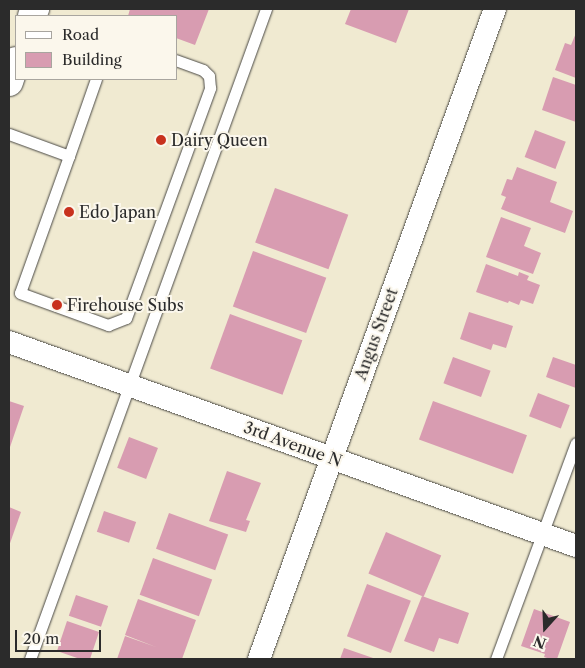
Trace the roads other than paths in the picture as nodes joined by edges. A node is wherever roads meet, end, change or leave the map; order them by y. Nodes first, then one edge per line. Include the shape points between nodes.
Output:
1 (266, 9) edge
2 (495, 9) edge
3 (178, 61) edge
4 (15, 64) edge
5 (96, 80) edge
6 (9, 82) edge
7 (9, 134) edge
8 (69, 156) junction
9 (9, 342) edge
10 (130, 386) junction
11 (576, 443) edge
12 (331, 458) junction
13 (543, 534) junction
14 (576, 546) edge
15 (30, 659) edge
16 (259, 659) edge
17 (496, 659) edge

1 - 10 lane
2 - 12 street, Angus Street
3 - 8 lane via 203,70 209,76 210,88 126,318 108,325 20,293
4 - 6 main road
5 - 8 lane
7 - 8 lane
9 - 10 street, 3rd Avenue N
10 - 12 street, 3rd Avenue N
10 - 15 lane
11 - 13 lane
12 - 13 street, 3rd Avenue N
12 - 16 street, Angus Street
13 - 14 street, 3rd Avenue N
13 - 17 lane

